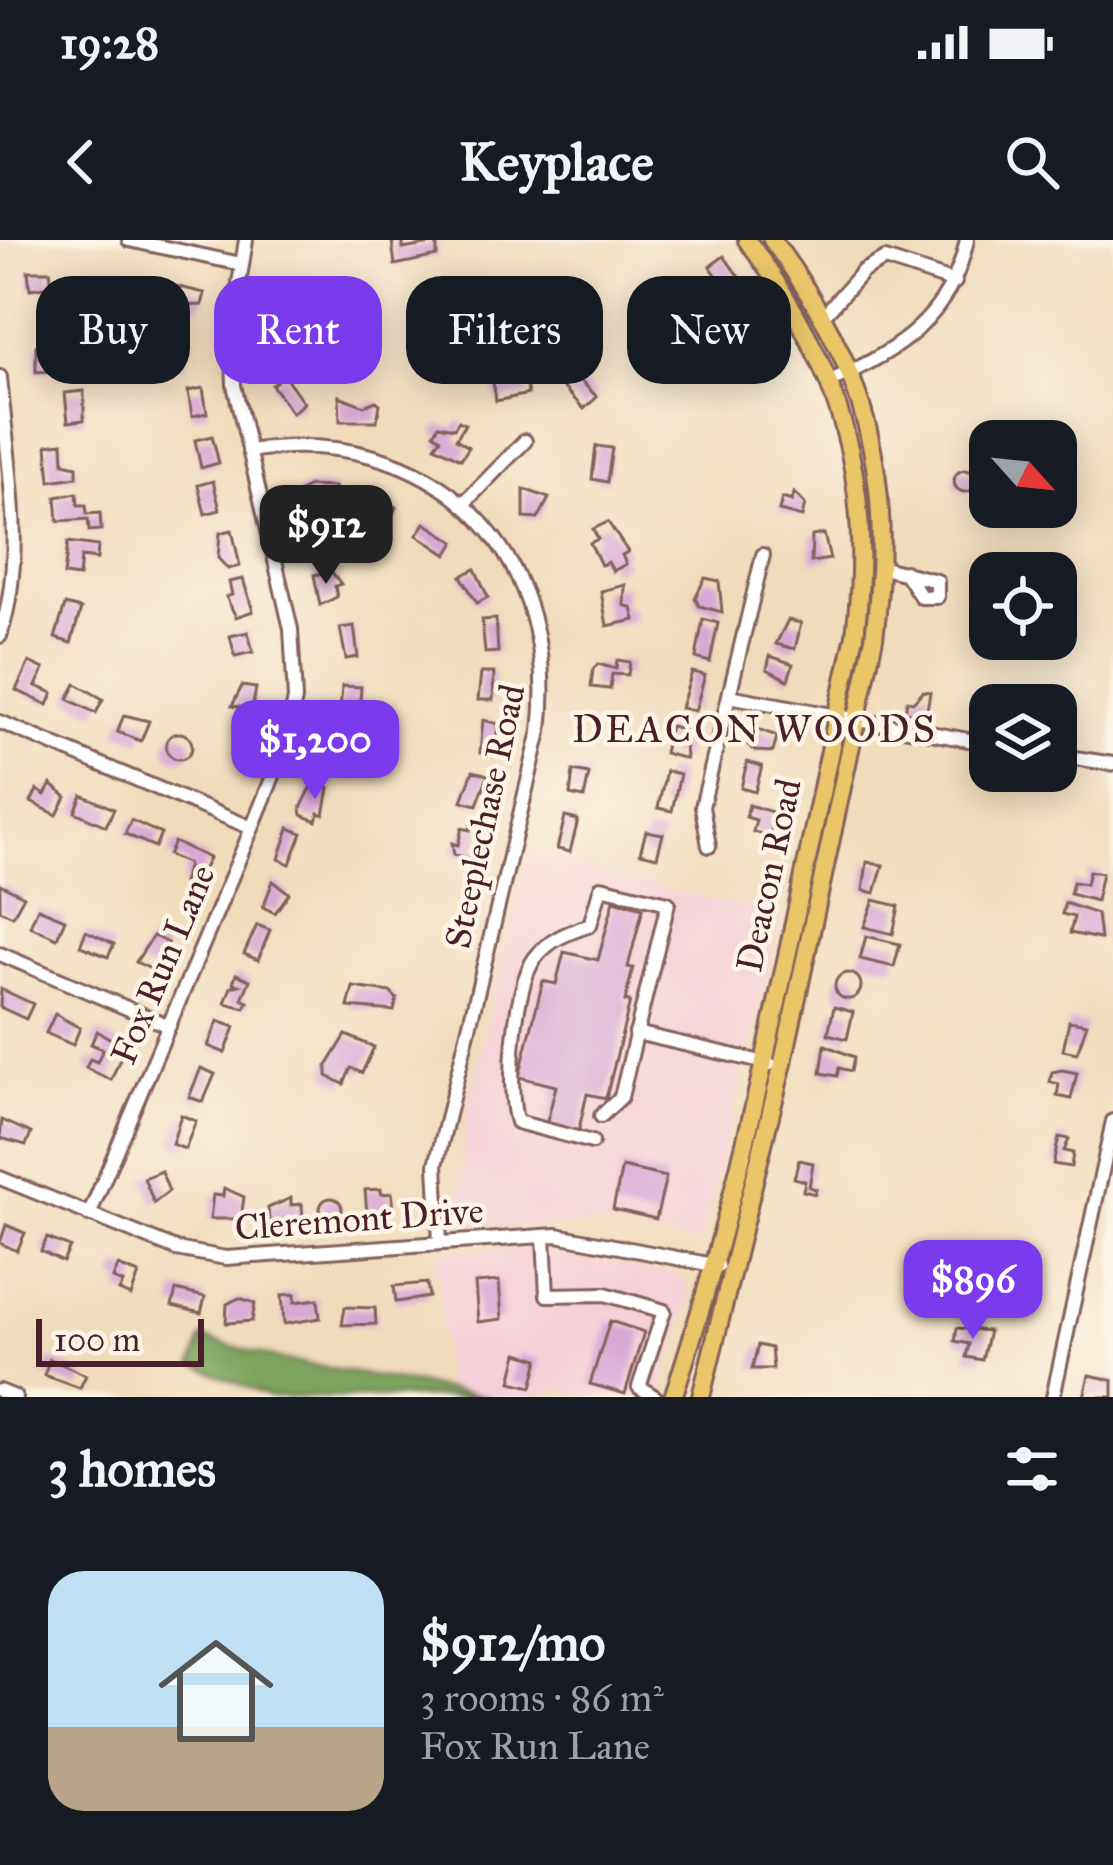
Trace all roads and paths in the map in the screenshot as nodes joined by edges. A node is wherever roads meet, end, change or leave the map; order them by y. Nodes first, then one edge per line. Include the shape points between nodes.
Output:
1 (129, 240) edge
2 (246, 240) edge
3 (747, 240) edge
4 (772, 240) edge
5 (967, 240) edge
6 (242, 263) junction
7 (955, 282) junction
8 (824, 316) junction
9 (848, 373) junction
10 (0, 377) edge
11 (830, 381) junction
12 (525, 441) dead end
13 (249, 451) junction
14 (463, 504) junction
15 (763, 555) dead end
16 (883, 568) junction
17 (905, 572) dead end
18 (0, 636) edge
19 (729, 696) junction
20 (846, 719) junction
21 (0, 722) edge
22 (969, 740) edge
23 (1077, 758) edge
24 (1113, 764) edge
25 (252, 828) junction
26 (709, 846) dead end
27 (0, 954) edge
28 (169, 1026) junction
29 (636, 1033) junction
30 (760, 1063) junction
31 (782, 1067) junction
32 (601, 1116) dead end
33 (1113, 1121) edge
34 (592, 1142) dead end
35 (0, 1178) edge
36 (89, 1215) junction
37 (544, 1236) junction
38 (440, 1243) junction
39 (712, 1265) junction
40 (733, 1270) junction
41 (0, 1391) edge
42 (15, 1397) edge
43 (655, 1397) edge
44 (673, 1397) edge
45 (700, 1397) edge
46 (1053, 1397) edge

1 - 6 street
2 - 6 street, Fox Run Lane
3 - 11 main road, Deacon Road via 797,313
4 - 8 main road, Deacon Road
5 - 7 street
6 - 13 street, Fox Run Lane via 232,356
7 - 8 street via 885,259 863,271
7 - 9 street via 919,331
8 - 9 main road, Deacon Road
9 - 11 street
9 - 16 main road, Deacon Road via 879,470
10 - 18 street via 14,568
11 - 20 main road, Deacon Road via 856,474 864,543
12 - 14 street
13 - 14 street, Steeplechase Road via 310,444 364,451 408,466
13 - 25 street, Fox Run Lane via 297,675 287,737
14 - 38 street, Steeplechase Road via 520,581 544,682 532,770 436,1166
15 - 19 street
16 - 17 street
16 - 20 main road, Deacon Road
19 - 20 street
19 - 26 street via 702,807
20 - 22 street
20 - 30 main road, Deacon Road
20 - 31 main road, Deacon Road
21 - 25 street
23 - 24 street
25 - 28 street, Fox Run Lane
27 - 28 street
28 - 36 street, Fox Run Lane
29 - 30 street
29 - 32 street via 621,1097
29 - 34 street via 668,903 601,887 590,925 556,938 532,962 520,994 511,1104 517,1122
30 - 31 street
30 - 39 main road, Deacon Road
31 - 40 main road, Deacon Road
33 - 46 street
35 - 36 street, Cleremont Drive
36 - 38 street, Cleremont Drive via 176,1249 226,1258
37 - 38 street, Cleremont Drive
37 - 39 street, Cleremont Drive
37 - 43 street via 547,1295 605,1294 664,1311 639,1387
39 - 40 street, Cleremont Drive
39 - 44 main road, Deacon Road
40 - 45 main road, Deacon Road
41 - 42 street

